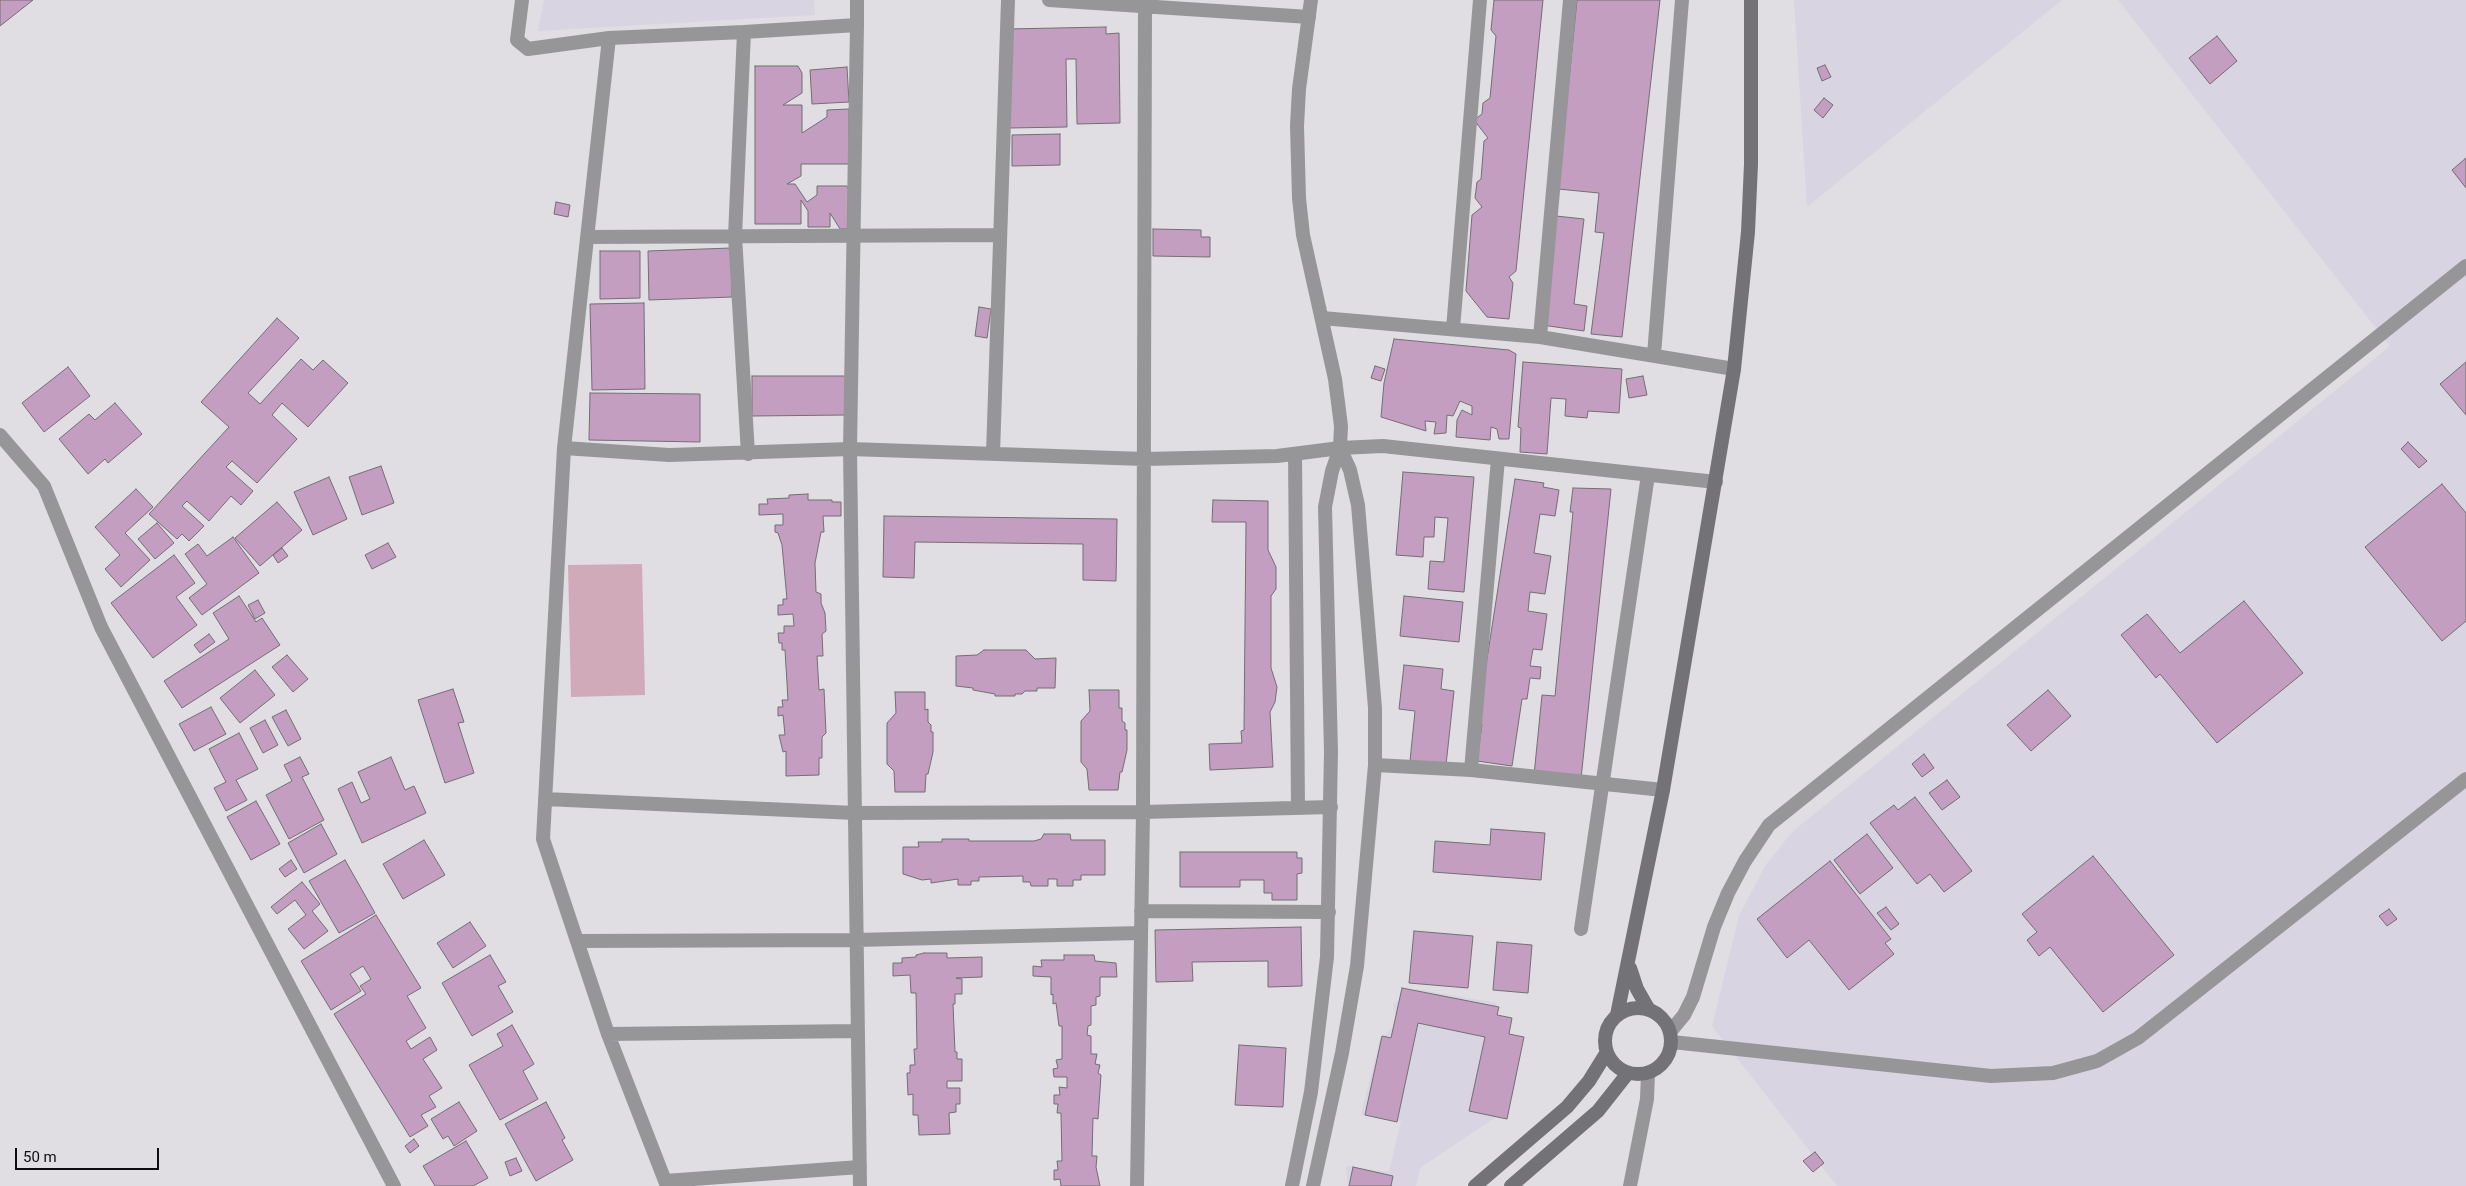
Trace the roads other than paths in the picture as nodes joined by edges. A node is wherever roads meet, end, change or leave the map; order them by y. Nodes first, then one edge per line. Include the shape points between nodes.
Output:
1 (522, 0) edge
2 (857, 0) edge
3 (1008, 0) edge
4 (1050, 0) edge
5 (1311, 0) edge
6 (1480, 0) edge
7 (1570, 0) edge
8 (1682, 0) edge
9 (1751, 0) edge
10 (1145, 3) edge
11 (1309, 17) junction
12 (857, 26) junction
13 (744, 32) junction
14 (609, 38) junction
15 (1000, 235) junction
16 (735, 236) junction
17 (855, 236) junction
18 (587, 237) junction
19 (2466, 266) edge
20 (1322, 318) junction
21 (1453, 329) junction
22 (1540, 337) junction
23 (1654, 355) junction
24 (1734, 369) junction
25 (0, 435) edge
26 (564, 448) junction
27 (1340, 448) junction
28 (850, 449) junction
29 (748, 454) junction
30 (993, 454) junction
31 (1295, 454) junction
32 (1144, 459) junction
33 (1498, 459) junction
34 (1648, 475) junction
35 (1716, 482) junction
36 (1375, 765) junction
37 (1471, 770) junction
38 (2466, 779) edge
39 (1603, 783) junction
40 (1663, 790) junction
41 (545, 799) junction
42 (1330, 807) junction
43 (1298, 808) junction
44 (1143, 812) junction
45 (855, 813) junction
46 (1141, 911) junction
47 (1329, 912) junction
48 (1580, 930) dead end
49 (1140, 933) junction
50 (856, 940) junction
51 (578, 941) junction
52 (1629, 965) junction
53 (1649, 1010) junction
54 (1617, 1016) junction
55 (858, 1031) junction
56 (608, 1034) junction
57 (1671, 1037) junction
58 (1607, 1052) junction
59 (1628, 1073) junction
60 (1648, 1073) junction
61 (860, 1167) junction
62 (666, 1183) edge
63 (394, 1186) edge
64 (860, 1186) edge
65 (1137, 1186) edge
66 (1292, 1186) edge
67 (1313, 1186) edge
68 (1475, 1186) edge
69 (1511, 1186) edge
70 (1630, 1186) edge

1 - 14 street via 517,40 528,49
2 - 12 street
3 - 15 street
4 - 10 street
5 - 11 street
6 - 21 street
7 - 22 street
8 - 23 street
9 - 24 main road via 1752,164
10 - 11 street
10 - 32 street
11 - 20 street via 1299,89 1297,162 1303,235
12 - 13 street
12 - 17 street
13 - 14 street
13 - 16 street
14 - 18 street
15 - 17 street
15 - 30 street
16 - 17 street
16 - 18 street
16 - 29 street
17 - 28 street
18 - 26 street
19 - 57 street via 1769,825 1728,892 1693,997
20 - 21 street
20 - 27 street via 1339,402
21 - 22 street
22 - 23 street
23 - 24 street
24 - 35 main road
25 - 63 street via 44,486 101,627
26 - 29 street via 669,455
26 - 41 street
27 - 31 street
27 - 33 street via 1405,448
27 - 36 street via 1350,470 1358,505 1375,708
27 - 42 street via 1325,507
28 - 29 street
28 - 30 street
28 - 45 street
30 - 32 street
31 - 32 street
31 - 43 street
32 - 44 street
33 - 34 street
33 - 37 street
34 - 35 street
34 - 39 street
35 - 40 main road
36 - 37 street
36 - 67 street via 1357,966
37 - 39 street
38 - 57 street via 2138,1038 2096,1061 2053,1073 1991,1076
39 - 40 street
39 - 48 street
40 - 52 main road
41 - 45 street
41 - 51 street via 543,839
42 - 43 street
42 - 47 street
43 - 44 street
44 - 45 street
44 - 46 street
45 - 50 street
46 - 47 street
46 - 49 street
47 - 66 street via 1318,1048
49 - 50 street
49 - 65 street
50 - 51 street
50 - 55 street
51 - 56 street
52 - 53 main road via 1636,988
52 - 54 main road
53 - 54 main road via 1633,1008
53 - 57 main road via 1659,1015
54 - 58 main road via 1607,1032
55 - 56 street
55 - 61 street
56 - 62 street
57 - 60 main road via 1665,1061
58 - 59 main road via 1618,1068
58 - 68 main road via 1567,1107
59 - 60 main road
59 - 69 main road via 1598,1111
60 - 70 street via 1647,1099
61 - 62 street
61 - 64 street

